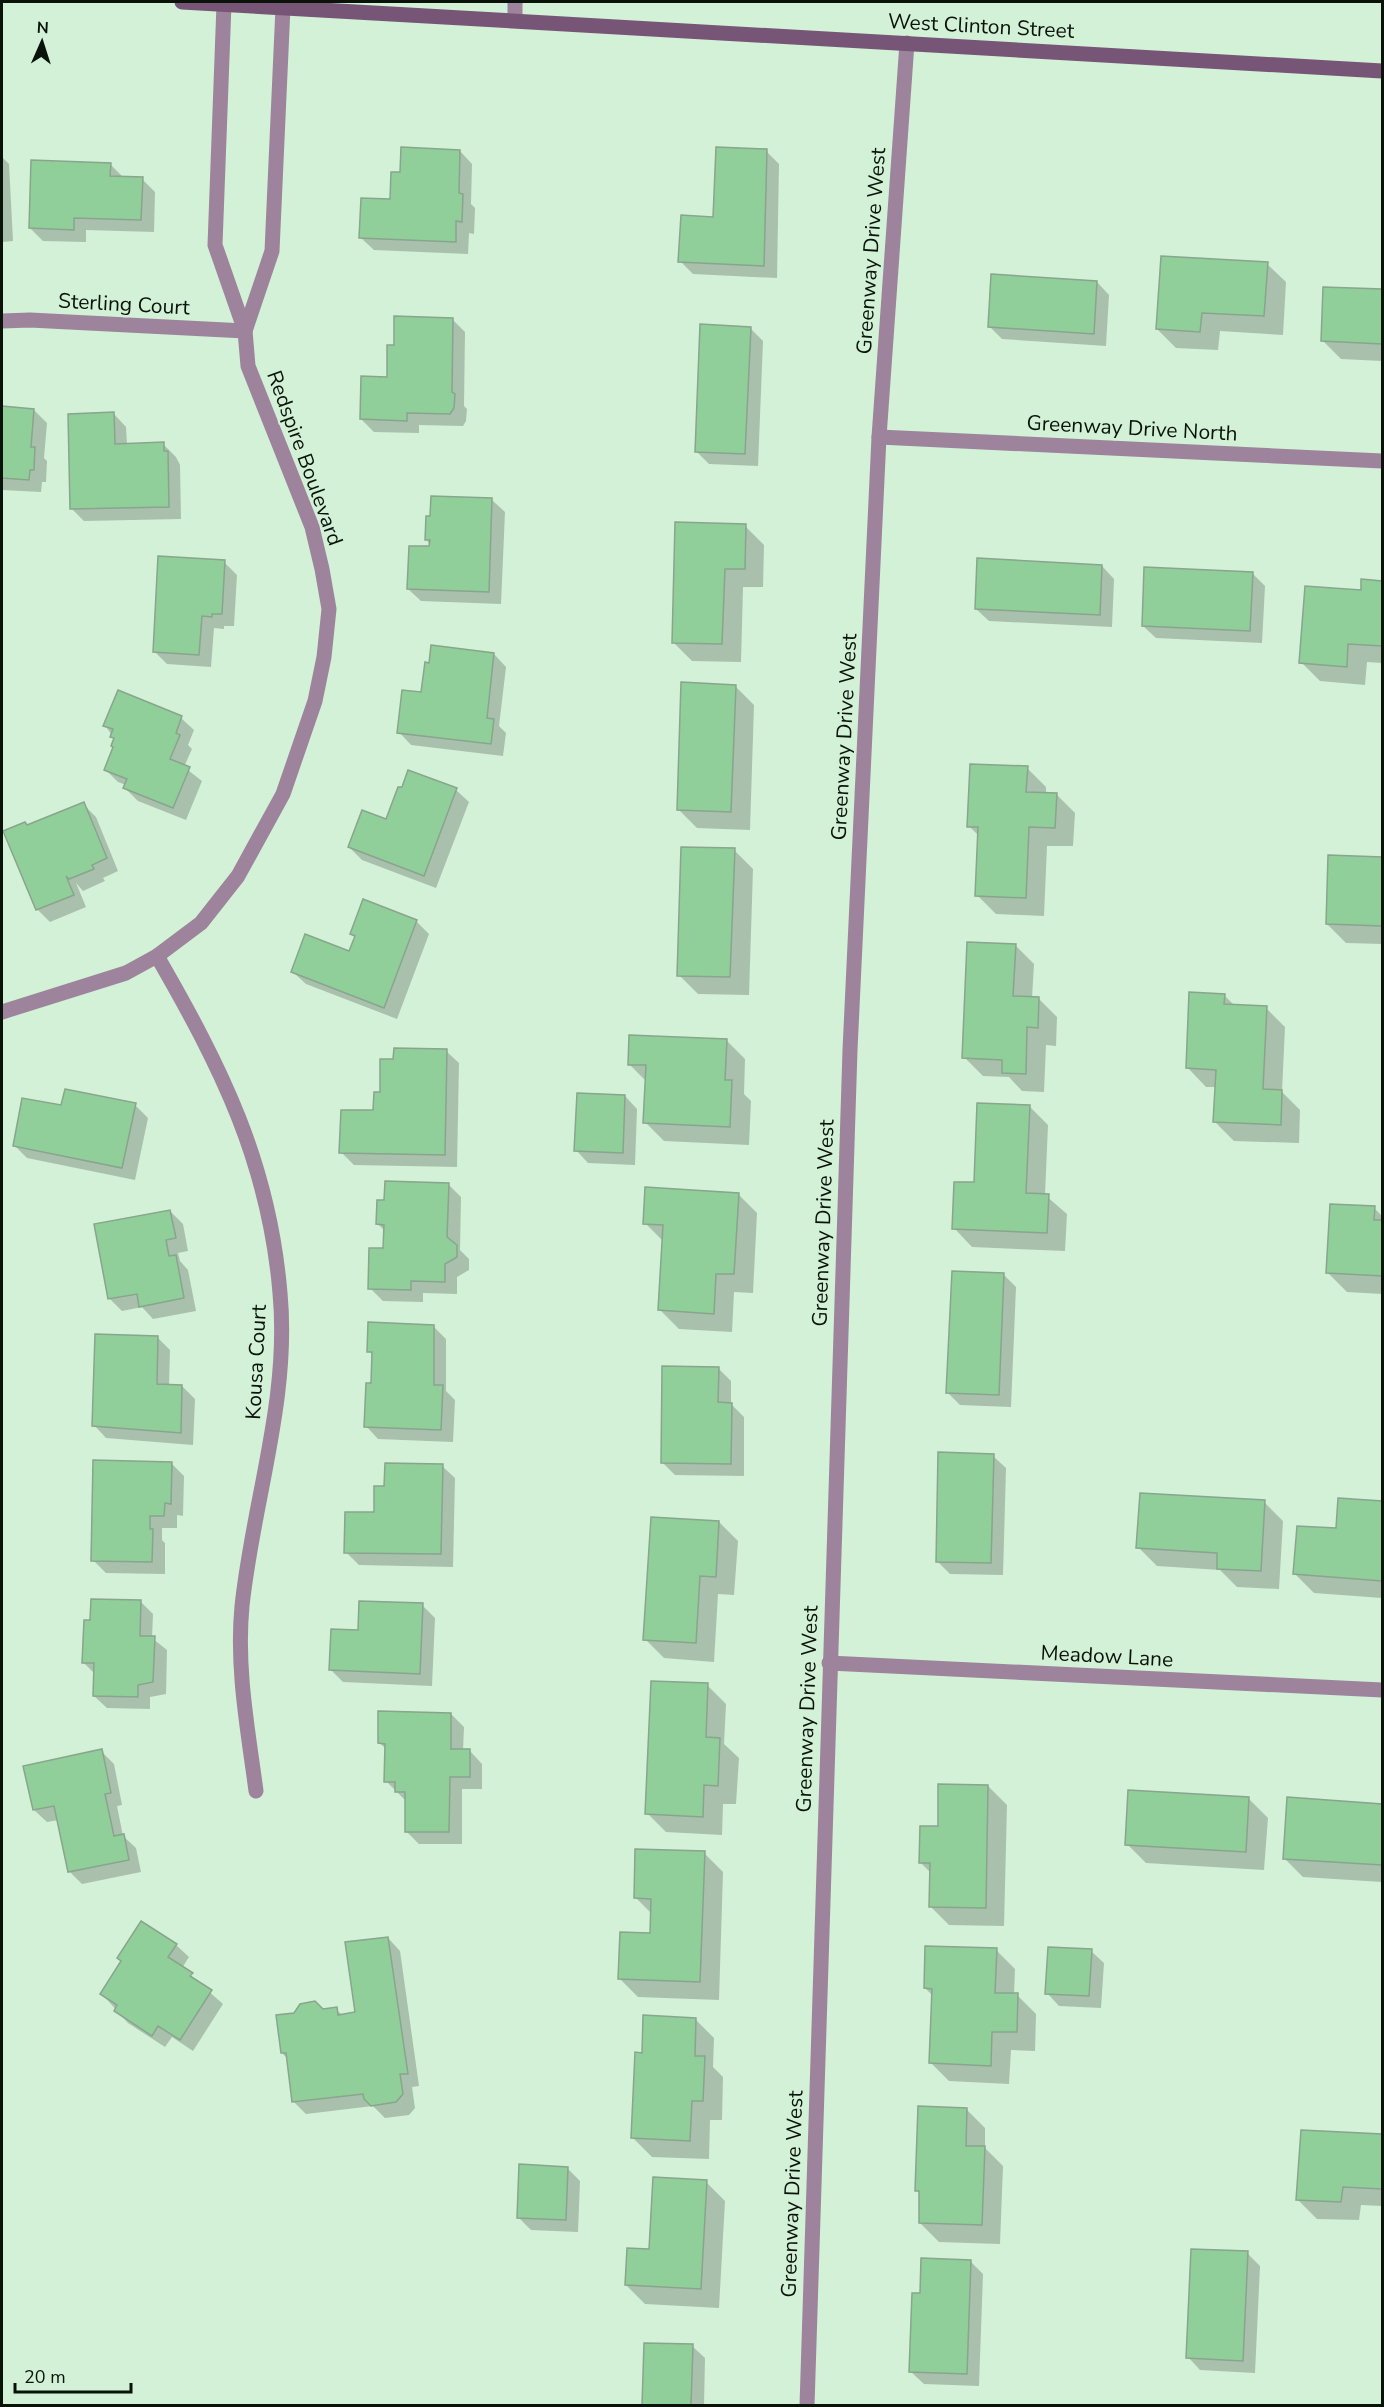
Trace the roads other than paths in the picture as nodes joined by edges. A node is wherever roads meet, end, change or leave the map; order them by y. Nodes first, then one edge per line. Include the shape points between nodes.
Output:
1 (182, 2) edge
2 (516, 2) edge
3 (224, 4) junction
4 (283, 7) junction
5 (515, 19) junction
6 (907, 43) junction
7 (1383, 71) edge
8 (2, 321) edge
9 (245, 332) junction
10 (879, 437) junction
11 (1383, 461) edge
12 (157, 956) junction
13 (2, 1012) edge
14 (829, 1663) junction
15 (1383, 1690) edge
16 (256, 1791) dead end
17 (807, 2406) edge

1 - 3 street, West Clinton Street
2 - 5 street
3 - 4 street, West Clinton Street
3 - 9 street, Redspire Boulevard via 215,245
4 - 5 street, West Clinton Street
4 - 9 street, Redspire Boulevard via 272,251
5 - 6 street, West Clinton Street
6 - 7 street, West Clinton Street
6 - 10 street, Greenway Drive West
8 - 9 street, Sterling Court
9 - 12 street, Redspire Boulevard via 248,366 315,537 329,609 324,657 315,701 283,794 238,876 201,923
10 - 11 street, Greenway Drive North
10 - 14 street, Greenway Drive West via 850,1050
12 - 13 street, Redspire Boulevard via 126,973
12 - 16 street, Kousa Court via 206,1041 241,1119 266,1207 280,1294 277,1406 250,1541 242,1608 242,1684
14 - 15 street, Meadow Lane
14 - 17 street, Greenway Drive West

